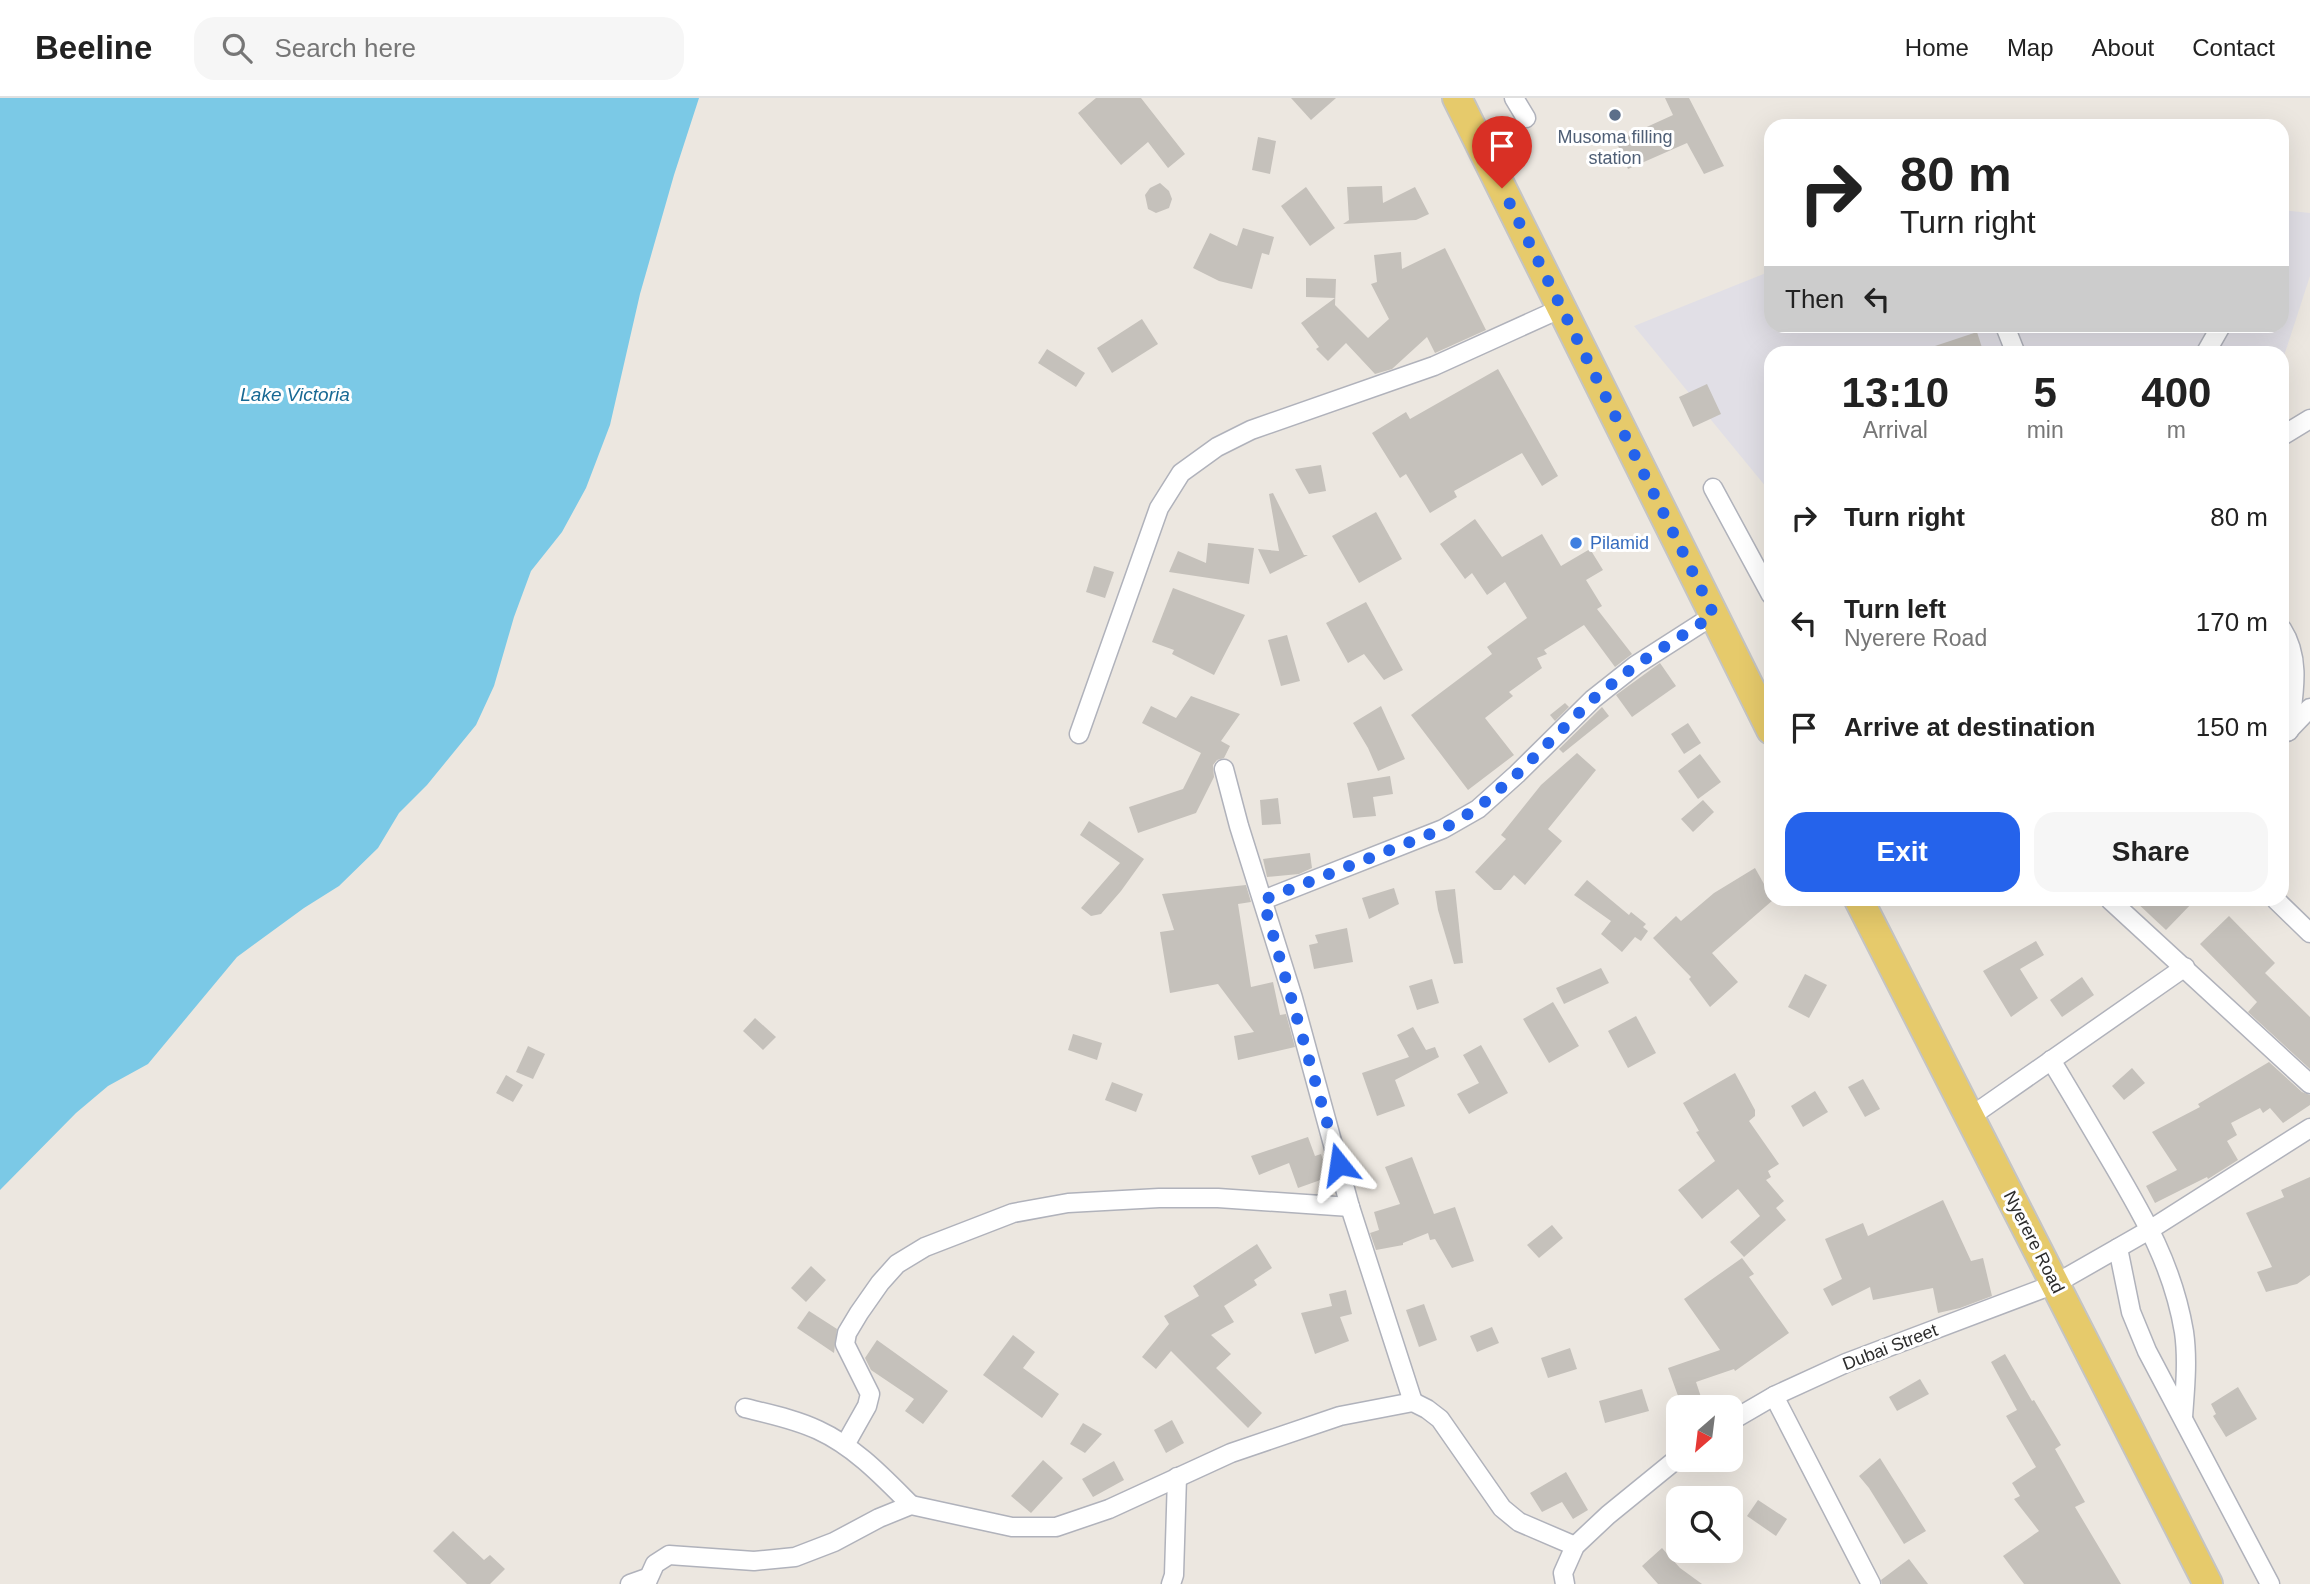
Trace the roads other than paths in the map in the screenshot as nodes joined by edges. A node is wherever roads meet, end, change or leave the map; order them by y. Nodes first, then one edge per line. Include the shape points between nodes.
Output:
1 (1457, 98) edge
2 (1514, 98) edge
3 (1526, 118) dead end
4 (1562, 308) junction
5 (2310, 419) edge
6 (2289, 432) edge
7 (1713, 488) dead end
8 (1764, 582) edge
9 (1714, 615) junction
10 (2289, 641) edge
11 (2310, 708) edge
12 (2289, 712) edge
13 (1764, 716) edge
14 (2289, 730) edge
15 (1079, 734) dead end
16 (1224, 769) dead end
17 (1263, 900) junction
18 (1862, 906) edge
19 (2117, 906) edge
20 (2282, 906) edge
21 (2310, 933) edge
22 (2185, 967) junction
23 (2051, 1060) junction
24 (2310, 1084) edge
25 (1970, 1117) junction
26 (2310, 1128) edge
27 (1350, 1207) junction
28 (2151, 1229) junction
29 (2118, 1248) junction
30 (2055, 1284) junction
31 (1774, 1396) junction
32 (1413, 1402) junction
33 (745, 1408) dead end
34 (1743, 1414) edge
35 (2183, 1417) junction
36 (845, 1445) junction
37 (1666, 1468) edge
38 (1177, 1477) junction
39 (911, 1505) junction
40 (1575, 1546) junction
41 (641, 1582) edge
42 (1171, 1584) edge
43 (1565, 1584) edge
44 (1871, 1584) edge
45 (2208, 1584) edge
46 (2270, 1584) edge

1 - 4 main road
2 - 3 street
4 - 9 main road
4 - 15 street via 1434,366 1251,430 1181,473 1159,508
5 - 6 street
7 - 8 street
9 - 13 main road
9 - 17 street via 1593,699 1478,808 1443,829
10 - 12 street via 2295,678
11 - 14 street
16 - 17 street
17 - 27 street
18 - 25 main road, Nyerere Road
19 - 22 street
20 - 21 street
22 - 23 street
22 - 24 street
23 - 25 street
23 - 28 street
25 - 30 main road, Nyerere Road
26 - 28 street, Dubai Street
27 - 32 street
27 - 36 street via 1218,1198 1068,1203 1013,1213 925,1247 897,1264 847,1333 845,1344 870,1394
28 - 29 street, Dubai Street
28 - 35 street via 2177,1298 2184,1334 2187,1376
29 - 30 street, Dubai Street
29 - 35 street via 2131,1312
30 - 31 street, Dubai Street via 1846,1363
30 - 45 main road, Nyerere Road
31 - 34 street, Dubai Street
31 - 44 street
32 - 38 street via 1296,1429
32 - 40 street via 1440,1419 1502,1508 1518,1522
33 - 36 street via 818,1429
35 - 46 street
36 - 39 street
37 - 40 street
38 - 39 street via 1110,1509 1056,1527 1012,1527
38 - 42 street
39 - 41 street via 795,1557 754,1561 669,1555
40 - 43 street via 1563,1573

